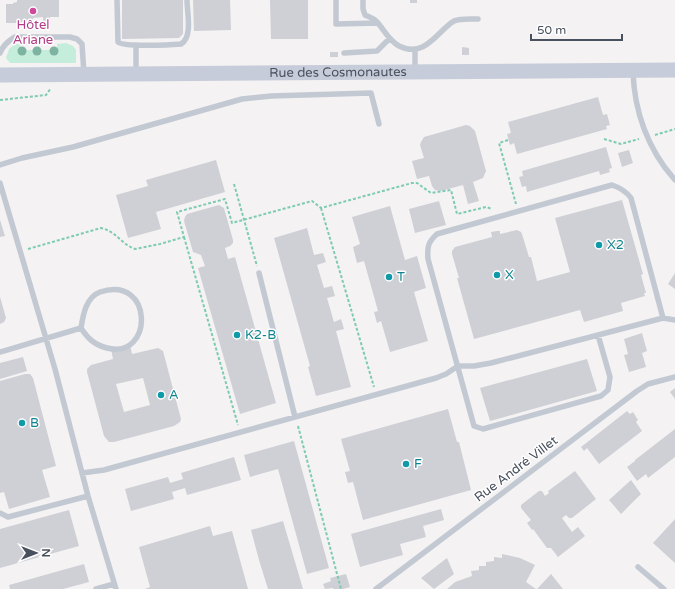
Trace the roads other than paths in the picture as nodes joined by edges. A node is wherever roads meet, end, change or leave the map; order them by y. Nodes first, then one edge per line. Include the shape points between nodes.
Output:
1 (117, 0) edge
2 (187, 0) edge
3 (336, 0) edge
4 (363, 0) edge
5 (478, 19) dead end
6 (378, 24) junction
7 (389, 38) junction
8 (136, 45) junction
9 (415, 50) junction
10 (0, 53) edge
11 (344, 53) dead end
12 (633, 70) junction
13 (675, 70) edge
14 (415, 72) junction
15 (136, 73) junction
16 (84, 74) junction
17 (0, 75) edge
18 (379, 124) dead end
19 (0, 165) edge
20 (675, 180) edge
21 (0, 183) edge
22 (259, 273) road end
23 (663, 318) junction
24 (675, 320) edge
25 (81, 328) junction
26 (598, 335) junction
27 (45, 338) junction
28 (0, 352) edge
29 (458, 366) junction
30 (675, 377) edge
31 (295, 417) junction
32 (82, 473) junction
33 (88, 496) junction
34 (0, 513) edge
35 (638, 567) dead end
36 (115, 586) edge
37 (96, 589) edge
38 (376, 589) edge
39 (664, 589) edge

1 - 8 lane via 118,42
2 - 8 lane via 188,32 184,42
3 - 6 lane via 336,24
4 - 6 lane via 365,15
5 - 9 lane via 461,19 453,22 429,44
6 - 7 lane
7 - 9 lane via 398,45
7 - 11 lane via 377,51
8 - 15 lane
9 - 14 lane
10 - 16 lane via 1,48 15,37 70,37 82,44
12 - 13 main road, Rue des Cosmonautes
12 - 14 main road, Rue des Cosmonautes
12 - 20 lane via 639,114 649,142 664,168
14 - 15 main road, Rue des Cosmonautes
15 - 16 main road, Rue des Cosmonautes
16 - 17 main road, Rue des Cosmonautes
18 - 19 lane via 371,93 250,98
21 - 27 lane
22 - 31 lane
23 - 24 lane
23 - 26 lane
23 - 29 lane via 631,198 626,191 612,185 437,234 430,240 427,248 428,259
25 - 25 lane via 88,302 98,293 110,289 129,294 136,301 143,319 135,340 121,348 111,349 95,344
25 - 27 lane
26 - 29 lane via 491,363
26 - 29 lane via 610,377 608,390 601,396 483,428 474,426
27 - 28 lane
27 - 32 lane
29 - 31 lane via 436,378
30 - 38 lane, Rue André Villet via 648,384 637,391
31 - 32 lane via 104,470
32 - 33 lane
33 - 34 lane via 8,517
33 - 36 lane
35 - 39 lane
36 - 37 lane

